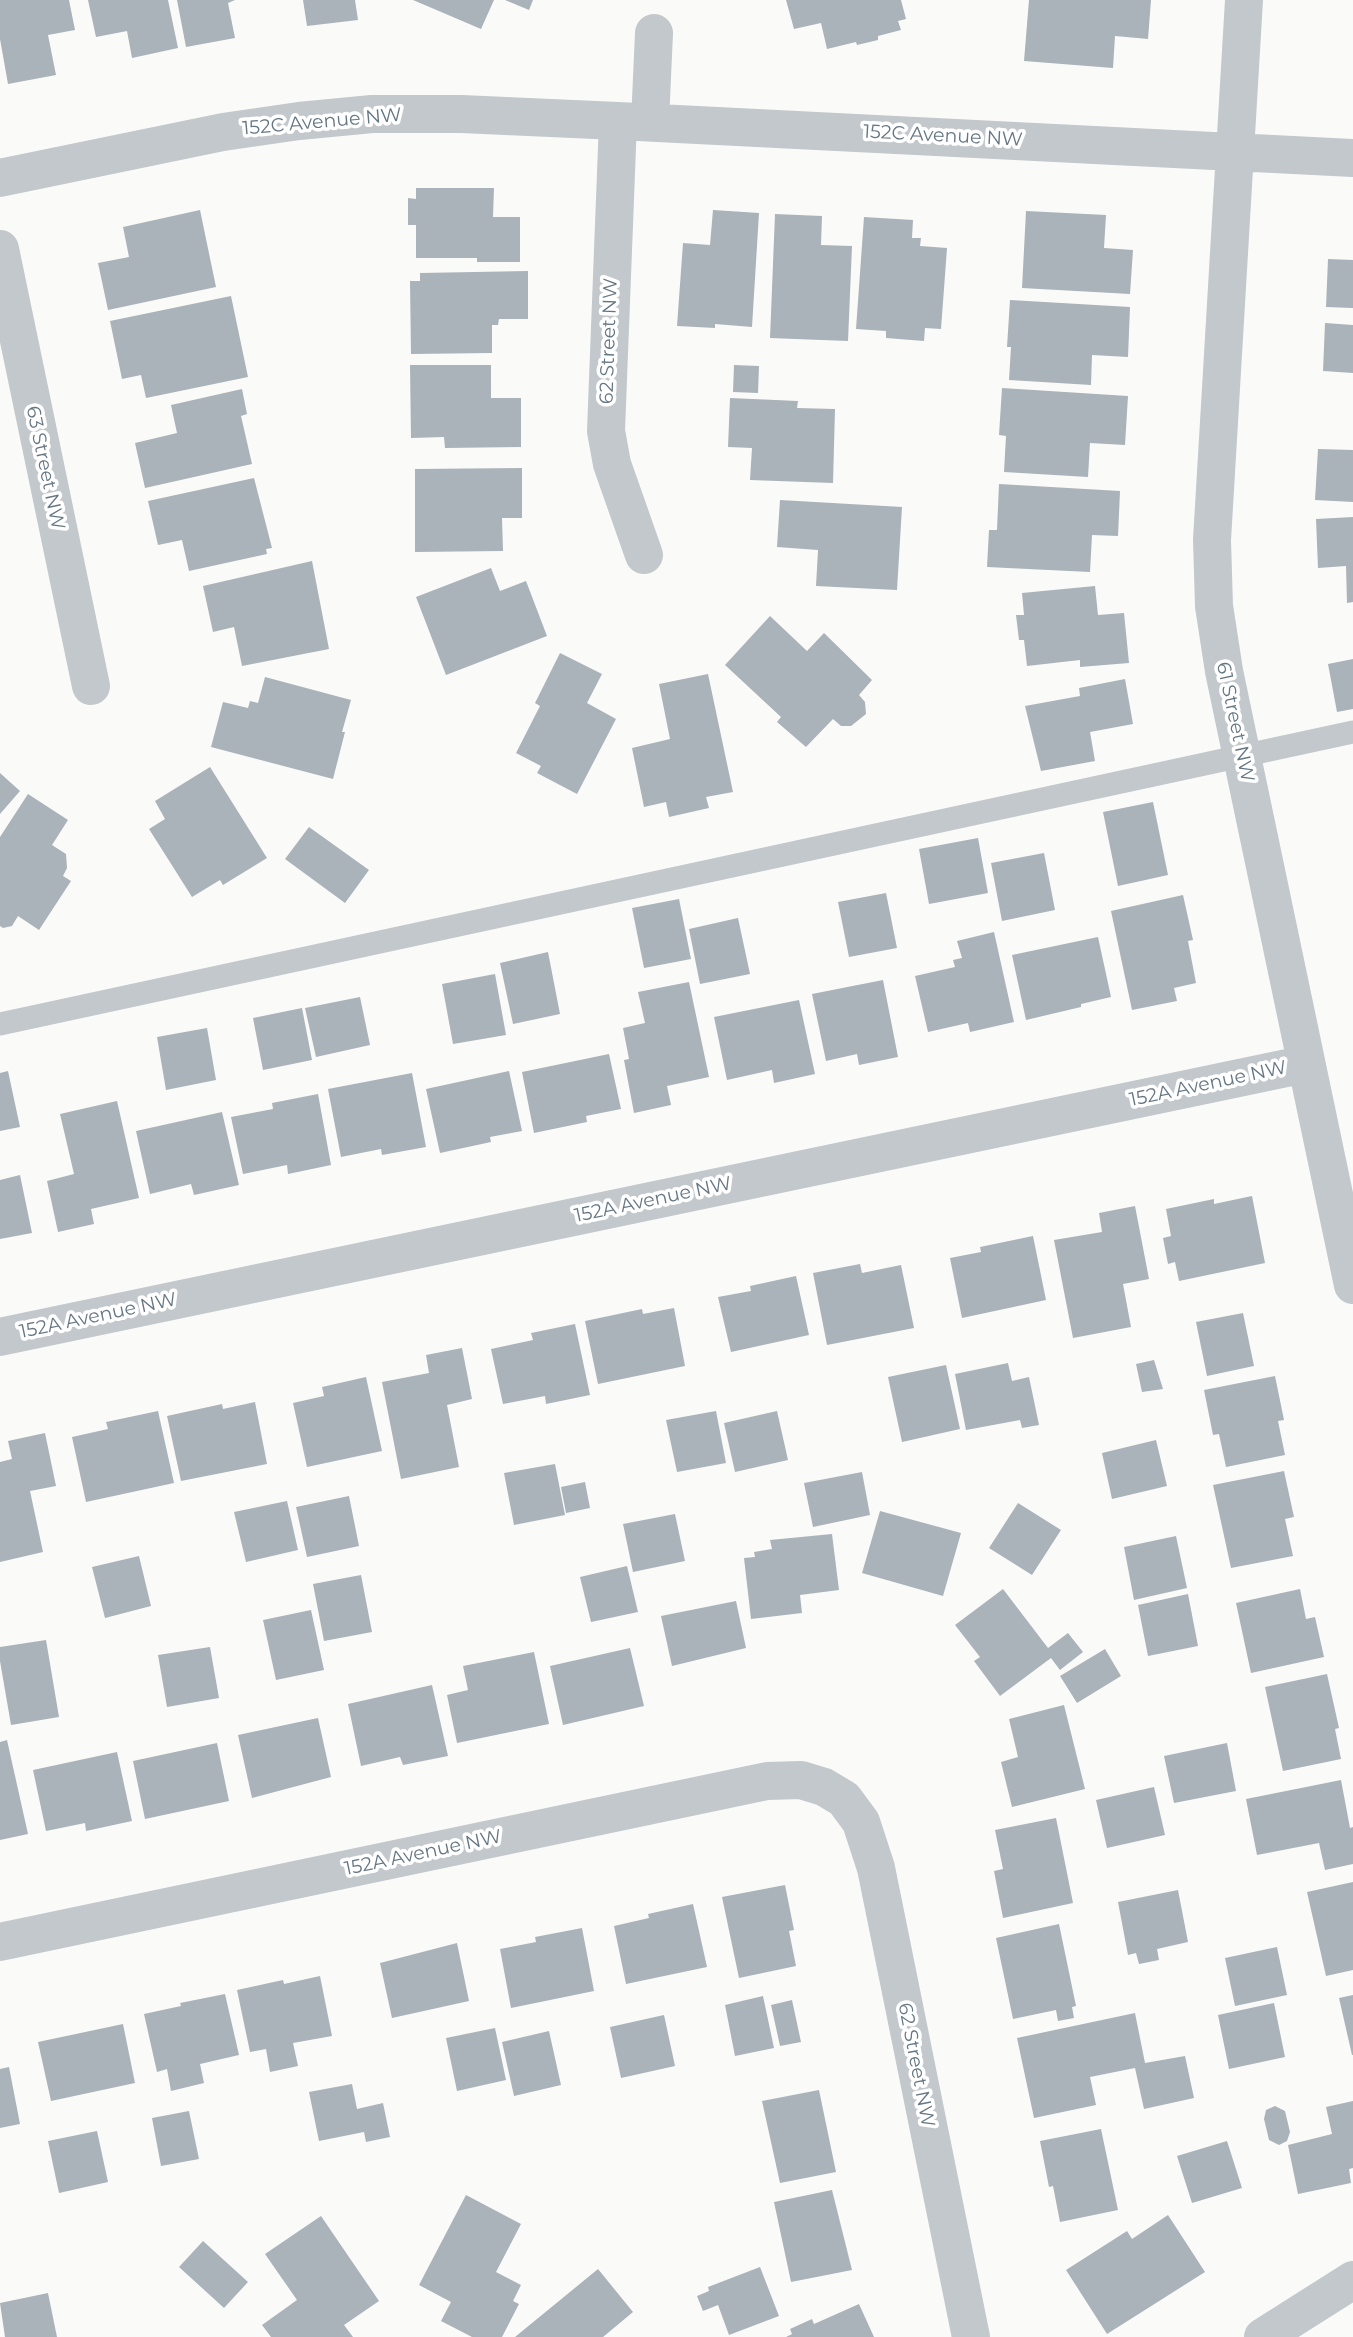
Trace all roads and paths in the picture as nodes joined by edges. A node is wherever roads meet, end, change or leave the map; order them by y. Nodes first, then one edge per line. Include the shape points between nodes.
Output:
1 (1244, 0) edge
2 (654, 33) dead end
3 (634, 121) junction
4 (1236, 150) junction
5 (1353, 158) edge
6 (0, 178) edge
7 (0, 249) edge
8 (645, 555) dead end
9 (91, 686) dead end
10 (1353, 732) edge
11 (1242, 755) junction
12 (0, 1024) edge
13 (1307, 1064) junction
14 (1353, 1285) edge
15 (0, 1337) edge
16 (844, 1799) joint
17 (0, 1942) edge
18 (1353, 2280) edge
19 (971, 2337) edge
20 (1263, 2337) edge

1 - 4 street
2 - 3 street
3 - 4 street, 152C Avenue NW
3 - 6 street, 152C Avenue NW via 360,115 223,132
3 - 8 street, 62 Street NW via 606,431 612,464
4 - 5 street, 152C Avenue NW
4 - 11 street, 61 Street NW via 1212,540 1216,619
7 - 9 street, 63 Street NW
10 - 11 lane
11 - 12 lane
11 - 13 street, 61 Street NW
13 - 14 street, 61 Street NW
13 - 15 street, 152A Avenue NW
16 - 17 street, 152A Avenue NW via 801,1780 767,1781
16 - 19 street, 62 Street NW via 861,1822 876,1868
18 - 20 street

